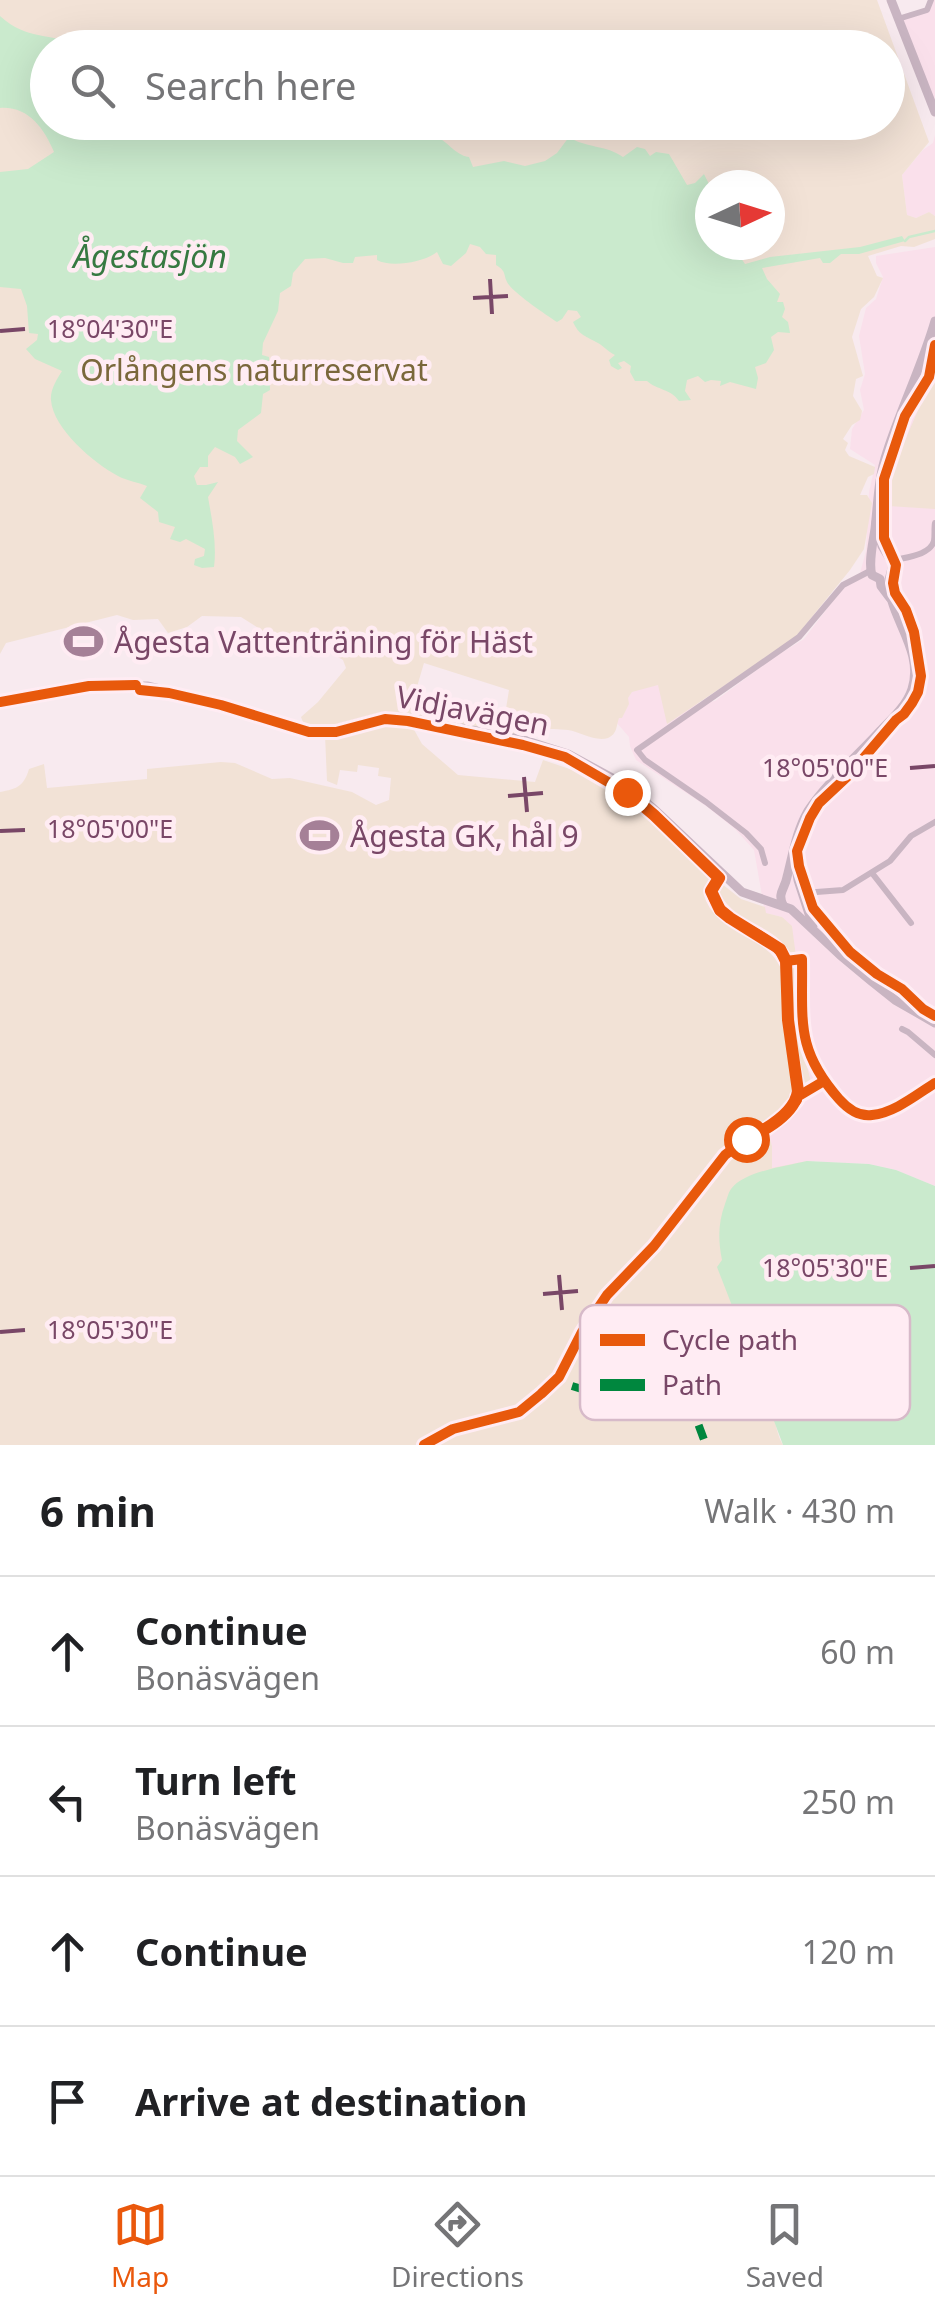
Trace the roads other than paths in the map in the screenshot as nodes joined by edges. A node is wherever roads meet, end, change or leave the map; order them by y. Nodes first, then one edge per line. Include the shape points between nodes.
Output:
1 (891, 0) edge
2 (930, 0) edge
3 (898, 19) junction
4 (902, 30) edge
5 (905, 37) edge
6 (935, 112) edge
7 (935, 320) edge
8 (930, 356) edge
9 (876, 522) junction
10 (935, 522) edge
11 (873, 559) junction
12 (890, 561) junction
13 (870, 571) junction
14 (884, 578) junction
15 (0, 702) edge
16 (935, 822) edge
17 (793, 848) junction
18 (766, 864) dead end
19 (722, 874) junction
20 (872, 874) junction
21 (782, 890) junction
22 (802, 893) junction
23 (754, 897) junction
24 (787, 907) junction
25 (911, 923) dead end
26 (814, 929) junction
27 (802, 959) dead end
28 (935, 1023) edge
29 (902, 1029) dead end
30 (935, 1055) edge
31 (935, 1083) edge
32 (602, 1305) edge
33 (580, 1336) edge
34 (424, 1445) edge

1 - 3 main road
2 - 3 street via 927,10
3 - 4 main road
5 - 6 main road
7 - 8 main road
8 - 9 main road via 887,452
9 - 11 main road
9 - 12 main road
10 - 12 street via 930,548
11 - 12 main road
11 - 13 main road
12 - 14 main road via 893,570
13 - 14 main road
13 - 18 street via 842,585 799,637 638,750 746,833
14 - 17 main road via 881,586 915,662 909,697 808,811
15 - 19 main road, Vidjavägen via 89,686 148,686 309,730 384,716 524,740 614,778
16 - 20 street
17 - 21 main road
17 - 22 main road
19 - 23 main road, Vidjavägen
19 - 32 street via 711,891 720,910 780,949 786,961 797,1100 725,1155
20 - 22 street via 843,890
20 - 25 street
21 - 22 main road via 791,884
21 - 23 main road
21 - 24 main road via 779,898
22 - 24 main road via 801,905
22 - 26 main road
23 - 24 main road, Vidjavägen
24 - 26 main road
26 - 28 main road via 882,990
27 - 31 street via 804,1042 824,1082 847,1108 871,1116
29 - 30 street
33 - 34 street via 559,1377 519,1412

